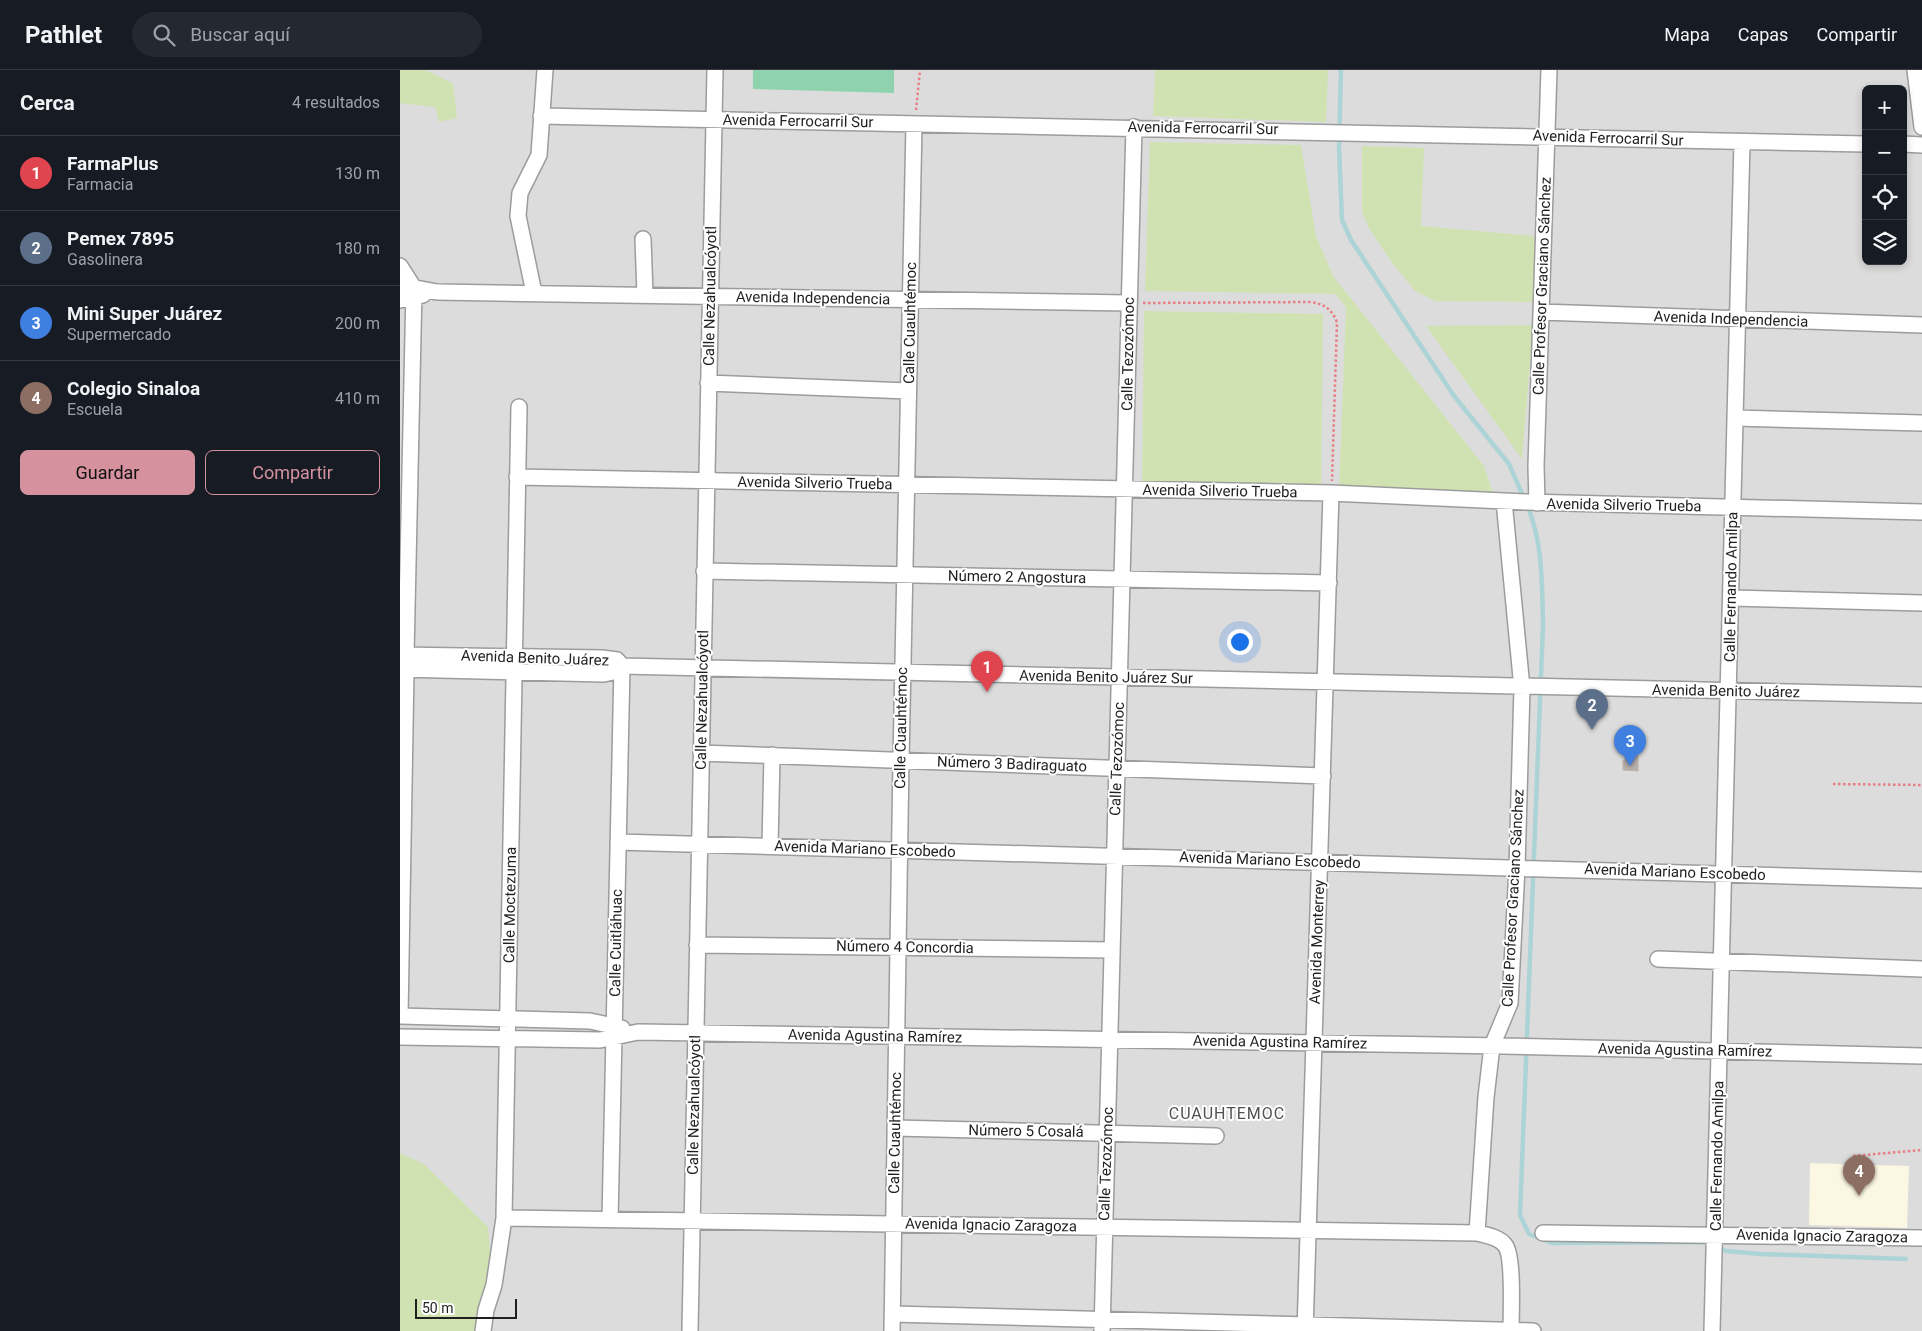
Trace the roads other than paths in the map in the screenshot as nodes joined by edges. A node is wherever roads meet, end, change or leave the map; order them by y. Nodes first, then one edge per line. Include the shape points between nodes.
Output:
1 (545, 70) edge
2 (715, 70) edge
3 (1549, 70) edge
4 (1915, 70) edge
5 (541, 116) junction
6 (713, 119) junction
7 (914, 124) junction
8 (1134, 127) junction
9 (1922, 127) edge
10 (1547, 136) junction
11 (1742, 142) junction
12 (1862, 144) edge
13 (1907, 144) edge
14 (1922, 144) edge
15 (643, 238) dead end
16 (400, 266) edge
17 (407, 293) edge
18 (534, 293) junction
19 (646, 295) junction
20 (710, 296) junction
21 (910, 299) junction
22 (1129, 303) junction
23 (1541, 312) junction
24 (1738, 319) junction
25 (1922, 325) edge
26 (708, 383) junction
27 (908, 391) junction
28 (519, 407) dead end
29 (1735, 418) junction
30 (1922, 423) edge
31 (517, 477) junction
32 (706, 480) junction
33 (906, 484) junction
34 (1124, 489) junction
35 (1332, 493) junction
36 (1504, 501) junction
37 (1538, 503) junction
38 (1733, 507) junction
39 (1922, 512) edge
40 (704, 571) junction
41 (904, 575) junction
42 (1122, 579) junction
43 (1329, 583) junction
44 (1731, 598) junction
45 (1922, 603) edge
46 (403, 662) edge
47 (515, 664) junction
48 (622, 666) junction
49 (703, 668) junction
50 (902, 672) junction
51 (1120, 678) junction
52 (1326, 683) junction
53 (1526, 688) junction
54 (1728, 692) junction
55 (1922, 696) edge
56 (701, 753) junction
57 (772, 755) junction
58 (901, 760) junction
59 (1117, 768) junction
60 (1322, 776) junction
61 (618, 842) junction
62 (699, 844) junction
63 (770, 846) junction
64 (899, 850) junction
65 (1115, 856) junction
66 (1320, 862) junction
67 (1517, 868) junction
68 (1724, 874) junction
69 (1922, 880) edge
70 (697, 945) junction
71 (898, 947) junction
72 (1112, 950) junction
73 (1658, 959) dead end
74 (1722, 961) junction
75 (1922, 969) edge
76 (400, 1016) edge
77 (508, 1019) junction
78 (614, 1032) junction
79 (696, 1033) junction
80 (400, 1037) edge
81 (896, 1037) junction
82 (508, 1038) junction
83 (1110, 1040) junction
84 (1314, 1043) junction
85 (1497, 1046) junction
86 (1719, 1051) junction
87 (1922, 1056) edge
88 (895, 1128) junction
89 (1107, 1133) junction
90 (1216, 1136) dead end
91 (504, 1218) junction
92 (610, 1220) junction
93 (692, 1221) junction
94 (893, 1224) junction
95 (1105, 1227) junction
96 (1308, 1230) junction
97 (1477, 1233) junction
98 (1543, 1233) dead end
99 (1715, 1234) junction
100 (1922, 1238) edge
101 (892, 1314) junction
102 (1102, 1325) edge
103 (1305, 1328) edge
104 (483, 1331) edge
105 (690, 1331) edge
106 (892, 1331) edge
107 (1511, 1331) edge
108 (1534, 1331) edge
109 (1712, 1331) edge

1 - 5 street
2 - 6 street, Calle Nezahualcóyotl
3 - 10 street, Calle Profesor Graciano Sánchez
4 - 9 street
5 - 6 street, Avenida Ferrocarril Sur
5 - 18 street via 539,155 526,178 518,203
6 - 7 street, Avenida Ferrocarril Sur
6 - 20 street, Calle Nezahualcóyotl
7 - 8 street, Avenida Ferrocarril Sur
7 - 21 street, Calle Cuauhtémoc
8 - 10 street, Avenida Ferrocarril Sur
8 - 22 street, Calle Tezozómoc
10 - 11 street, Avenida Ferrocarril Sur
10 - 23 street, Calle Profesor Graciano Sánchez
11 - 12 street, Avenida Ferrocarril Sur
11 - 24 street, Calle Fernando Amilpa
13 - 14 street
15 - 19 street
16 - 17 street
17 - 18 street, Avenida Independencia
17 - 46 street
18 - 19 street, Avenida Independencia
19 - 20 street, Avenida Independencia
20 - 21 street, Avenida Independencia
20 - 26 street, Calle Nezahualcóyotl
21 - 22 street, Avenida Independencia
21 - 27 street, Calle Cuauhtémoc
22 - 34 street, Calle Tezozómoc
23 - 24 street, Avenida Independencia
23 - 37 street, Calle Profesor Graciano Sánchez via 1536,466
24 - 25 street, Avenida Independencia
24 - 29 street, Calle Fernando Amilpa
26 - 27 street
26 - 32 street, Calle Nezahualcóyotl
27 - 33 street, Calle Cuauhtémoc
28 - 31 street, Calle Moctezuma
29 - 30 street
29 - 38 street, Calle Fernando Amilpa
31 - 32 street, Avenida Silverio Trueba
31 - 47 street, Calle Moctezuma
32 - 33 street, Avenida Silverio Trueba
32 - 40 street, Calle Nezahualcóyotl
33 - 34 street, Avenida Silverio Trueba
33 - 41 street, Calle Cuauhtémoc
34 - 35 street, Avenida Silverio Trueba
34 - 42 street, Calle Tezozómoc
35 - 36 street, Avenida Silverio Trueba
35 - 43 street, Avenida Monterrey
36 - 37 street, Avenida Silverio Trueba
36 - 53 street, Calle Profesor Graciano Sánchez
37 - 38 street, Avenida Silverio Trueba
38 - 39 street, Avenida Silverio Trueba
38 - 44 street, Calle Fernando Amilpa
40 - 41 street, Número 2 Angostura
40 - 49 street, Calle Nezahualcóyotl
41 - 42 street, Número 2 Angostura
41 - 50 street, Calle Cuauhtémoc
42 - 43 street, Número 2 Angostura
42 - 51 street, Calle Tezozómoc
43 - 52 street, Avenida Monterrey
44 - 45 street
44 - 54 street, Calle Fernando Amilpa
46 - 47 street, Avenida Benito Juárez
46 - 76 street
47 - 48 street, Avenida Benito Juárez via 611,658
47 - 77 street, Calle Moctezuma
48 - 49 street, Avenida Benito Juárez Sur
48 - 61 street, Calle Cuitláhuac
49 - 50 street, Avenida Benito Juárez Sur
49 - 56 street, Calle Nezahualcóyotl
50 - 51 street, Avenida Benito Juárez Sur
50 - 58 street, Calle Cuauhtémoc
51 - 52 street, Avenida Benito Juárez Sur
51 - 59 street, Calle Tezozómoc
52 - 53 street, Avenida Benito Juárez Sur
52 - 60 street, Avenida Monterrey
53 - 54 street, Avenida Benito Juárez
53 - 67 street, Calle Profesor Graciano Sánchez
54 - 55 street, Avenida Benito Juárez
54 - 68 street, Calle Fernando Amilpa
56 - 57 street, Número 3 Badiraguato
56 - 62 street, Calle Nezahualcóyotl
57 - 58 street, Número 3 Badiraguato
57 - 63 street
58 - 59 street, Número 3 Badiraguato
58 - 64 street, Calle Cuauhtémoc
59 - 60 street, Número 3 Badiraguato
59 - 65 street, Calle Tezozómoc
60 - 66 street, Avenida Monterrey
61 - 62 street, Avenida Mariano Escobedo
61 - 78 street, Calle Cuitláhuac
62 - 63 street, Avenida Mariano Escobedo
62 - 70 street, Calle Nezahualcóyotl
63 - 64 street, Avenida Mariano Escobedo
64 - 65 street, Avenida Mariano Escobedo
64 - 71 street, Calle Cuauhtémoc
65 - 66 street, Avenida Mariano Escobedo
65 - 72 street, Calle Tezozómoc
66 - 67 street, Avenida Mariano Escobedo
66 - 84 street, Avenida Monterrey
67 - 68 street, Avenida Mariano Escobedo
67 - 85 street, Calle Profesor Graciano Sánchez via 1510,1004
68 - 69 street, Avenida Mariano Escobedo
68 - 74 street, Calle Fernando Amilpa
70 - 71 street, Número 4 Concordia
70 - 79 street, Calle Nezahualcóyotl
71 - 72 street, Número 4 Concordia
71 - 81 street, Calle Cuauhtémoc
72 - 83 street, Calle Tezozómoc
73 - 74 street
74 - 75 street
74 - 86 street, Calle Fernando Amilpa
76 - 77 street, Avenida Agustina Ramírez
77 - 78 street, Avenida Agustina Ramírez via 590,1021
77 - 82 street, Calle Moctezuma
78 - 79 street, Avenida Agustina Ramírez
78 - 82 street, Avenida Agustina Ramírez via 590,1040
78 - 92 street, Calle Cuitláhuac
79 - 81 street, Avenida Agustina Ramírez
79 - 93 street, Calle Nezahualcóyotl
80 - 82 street, Avenida Agustina Ramírez
81 - 83 street, Avenida Agustina Ramírez
81 - 88 street, Calle Cuauhtémoc
82 - 91 street, Calle Moctezuma
83 - 84 street, Avenida Agustina Ramírez
83 - 89 street, Calle Tezozómoc
84 - 85 street, Avenida Agustina Ramírez
84 - 96 street, Avenida Monterrey
85 - 86 street, Avenida Agustina Ramírez
85 - 97 street, Calle Profesor Graciano Sánchez via 1486,1097
86 - 87 street, Avenida Agustina Ramírez
86 - 99 street, Calle Fernando Amilpa
88 - 89 street, Número 5 Cosalá
88 - 94 street, Calle Cuauhtémoc
89 - 90 street, Número 5 Cosalá
89 - 95 street, Calle Tezozómoc
91 - 92 street, Avenida Ignacio Zaragoza
91 - 104 street, Calle Moctezuma
92 - 93 street, Avenida Ignacio Zaragoza
93 - 94 street, Avenida Ignacio Zaragoza
93 - 105 street, Calle Nezahualcóyotl
94 - 95 street, Avenida Ignacio Zaragoza
94 - 101 street, Calle Cuauhtémoc
95 - 96 street, Avenida Ignacio Zaragoza
95 - 102 street, Calle Tezozómoc
96 - 97 street, Avenida Ignacio Zaragoza
96 - 103 street, Avenida Monterrey
97 - 107 street via 1492,1236 1505,1244 1510,1256
98 - 99 street, Avenida Ignacio Zaragoza
99 - 100 street, Avenida Ignacio Zaragoza
99 - 109 street, Calle Fernando Amilpa
101 - 102 street
101 - 106 street, Calle Cuauhtémoc
102 - 103 street
103 - 107 street
107 - 108 street

